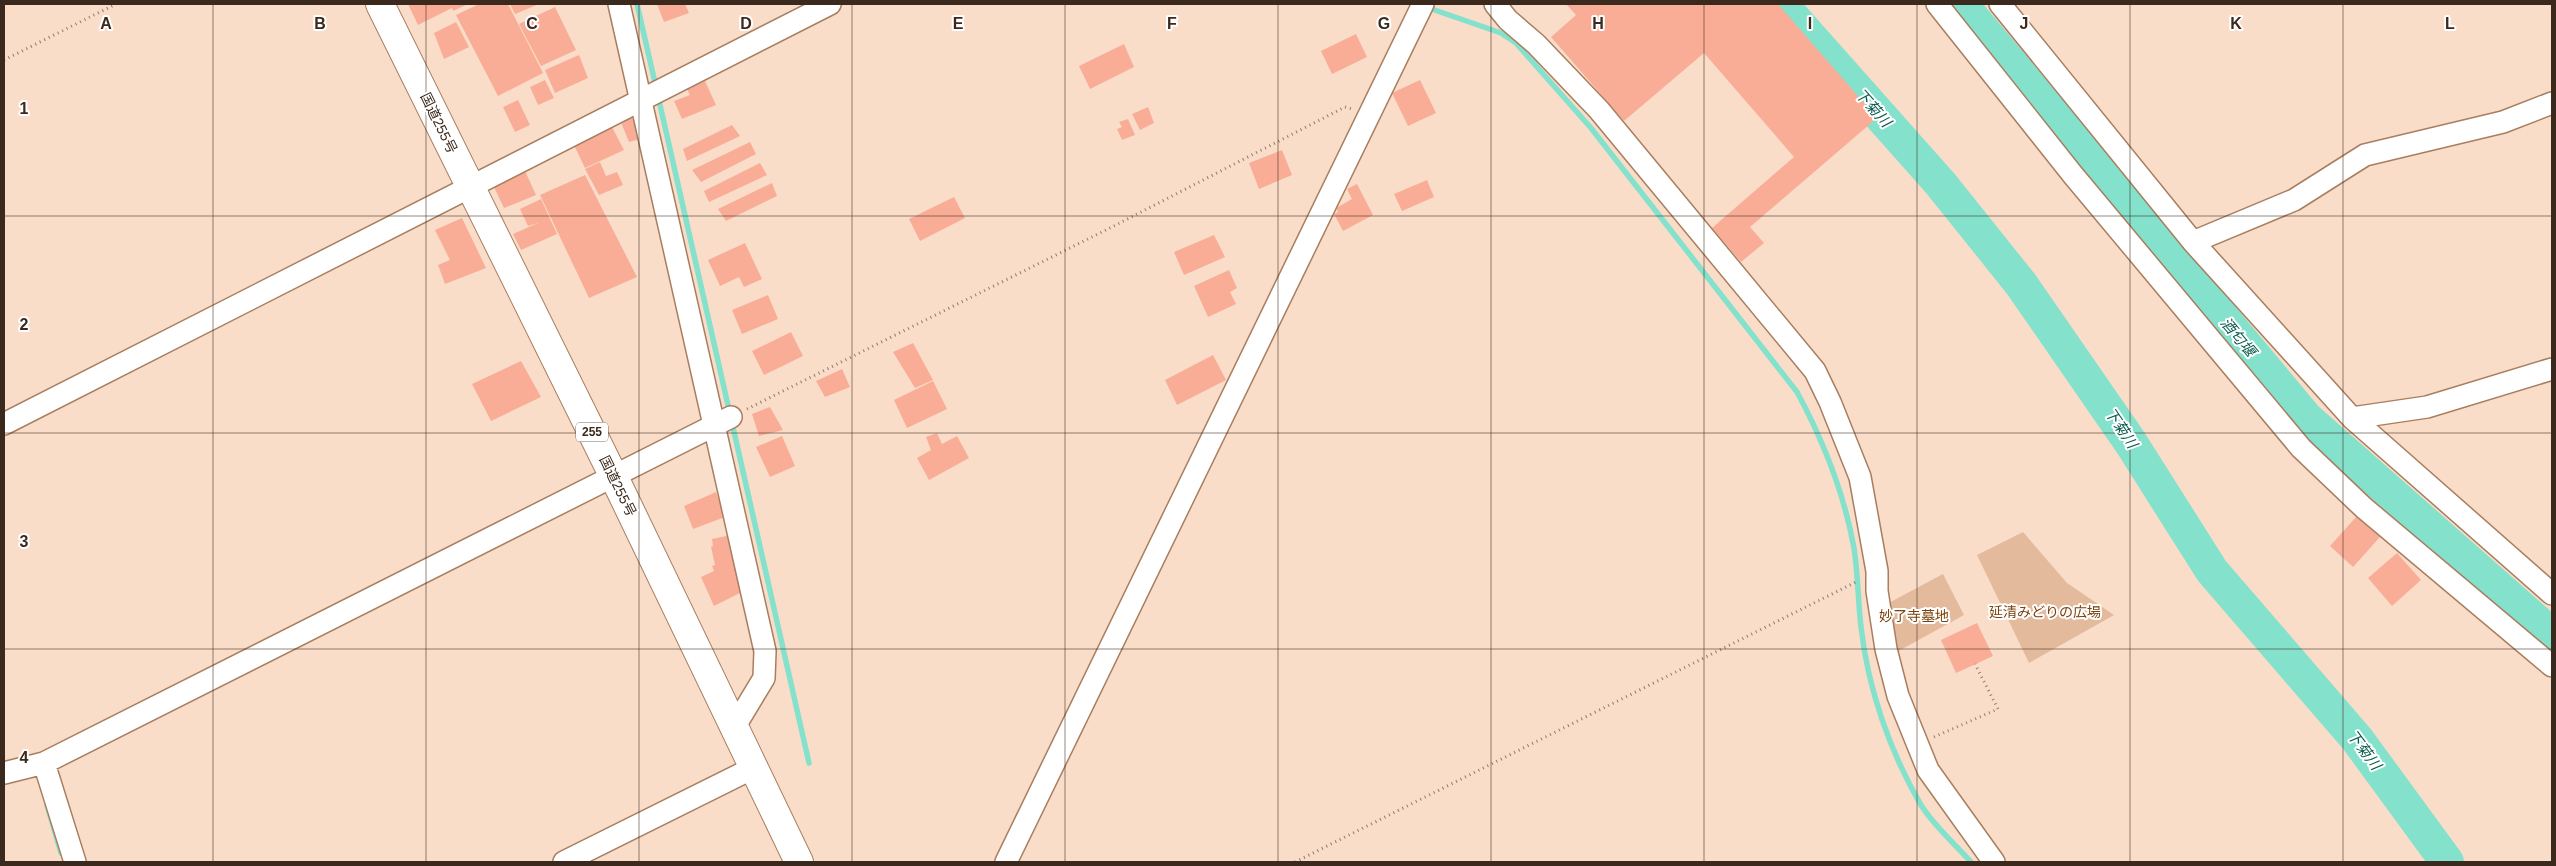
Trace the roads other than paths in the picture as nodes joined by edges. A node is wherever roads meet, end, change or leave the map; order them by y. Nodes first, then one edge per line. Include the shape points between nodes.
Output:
1 (380, 4) edge
2 (619, 4) edge
3 (830, 4) edge
4 (1422, 4) edge
5 (1495, 4) edge
6 (1937, 4) edge
7 (2000, 4) edge
8 (640, 102) junction
9 (2552, 103) edge
10 (471, 187) junction
11 (2193, 242) junction
12 (2552, 369) edge
13 (2352, 418) junction
14 (720, 423) junction
15 (4, 424) edge
16 (614, 477) junction
17 (2552, 594) edge
18 (2552, 666) edge
19 (735, 726) junction
20 (44, 763) junction
21 (755, 767) junction
22 (4, 773) edge
23 (75, 862) edge
24 (564, 862) edge
25 (800, 862) edge
26 (1006, 862) edge
27 (1994, 862) edge

1 - 10 highway, 国道255号 / 255
2 - 8 street
3 - 8 street
4 - 26 street
5 - 27 street via 1599,110 1814,371 1860,477 1886,649 1898,696 1928,770
6 - 18 street via 2073,174 2301,448 2364,508
7 - 11 street
8 - 10 street
8 - 14 street
9 - 11 street via 2503,122 2365,155 2294,200
10 - 15 street
10 - 16 highway, 国道255号 / 255
11 - 13 street
12 - 13 street via 2427,407
13 - 17 street
14 - 16 street
14 - 19 street via 765,651 764,678
16 - 19 highway, 国道255号 / 255
16 - 20 street
19 - 21 highway, 国道255号 / 255
20 - 22 street
20 - 23 street
21 - 24 street
21 - 25 highway, 国道255号 / 255

